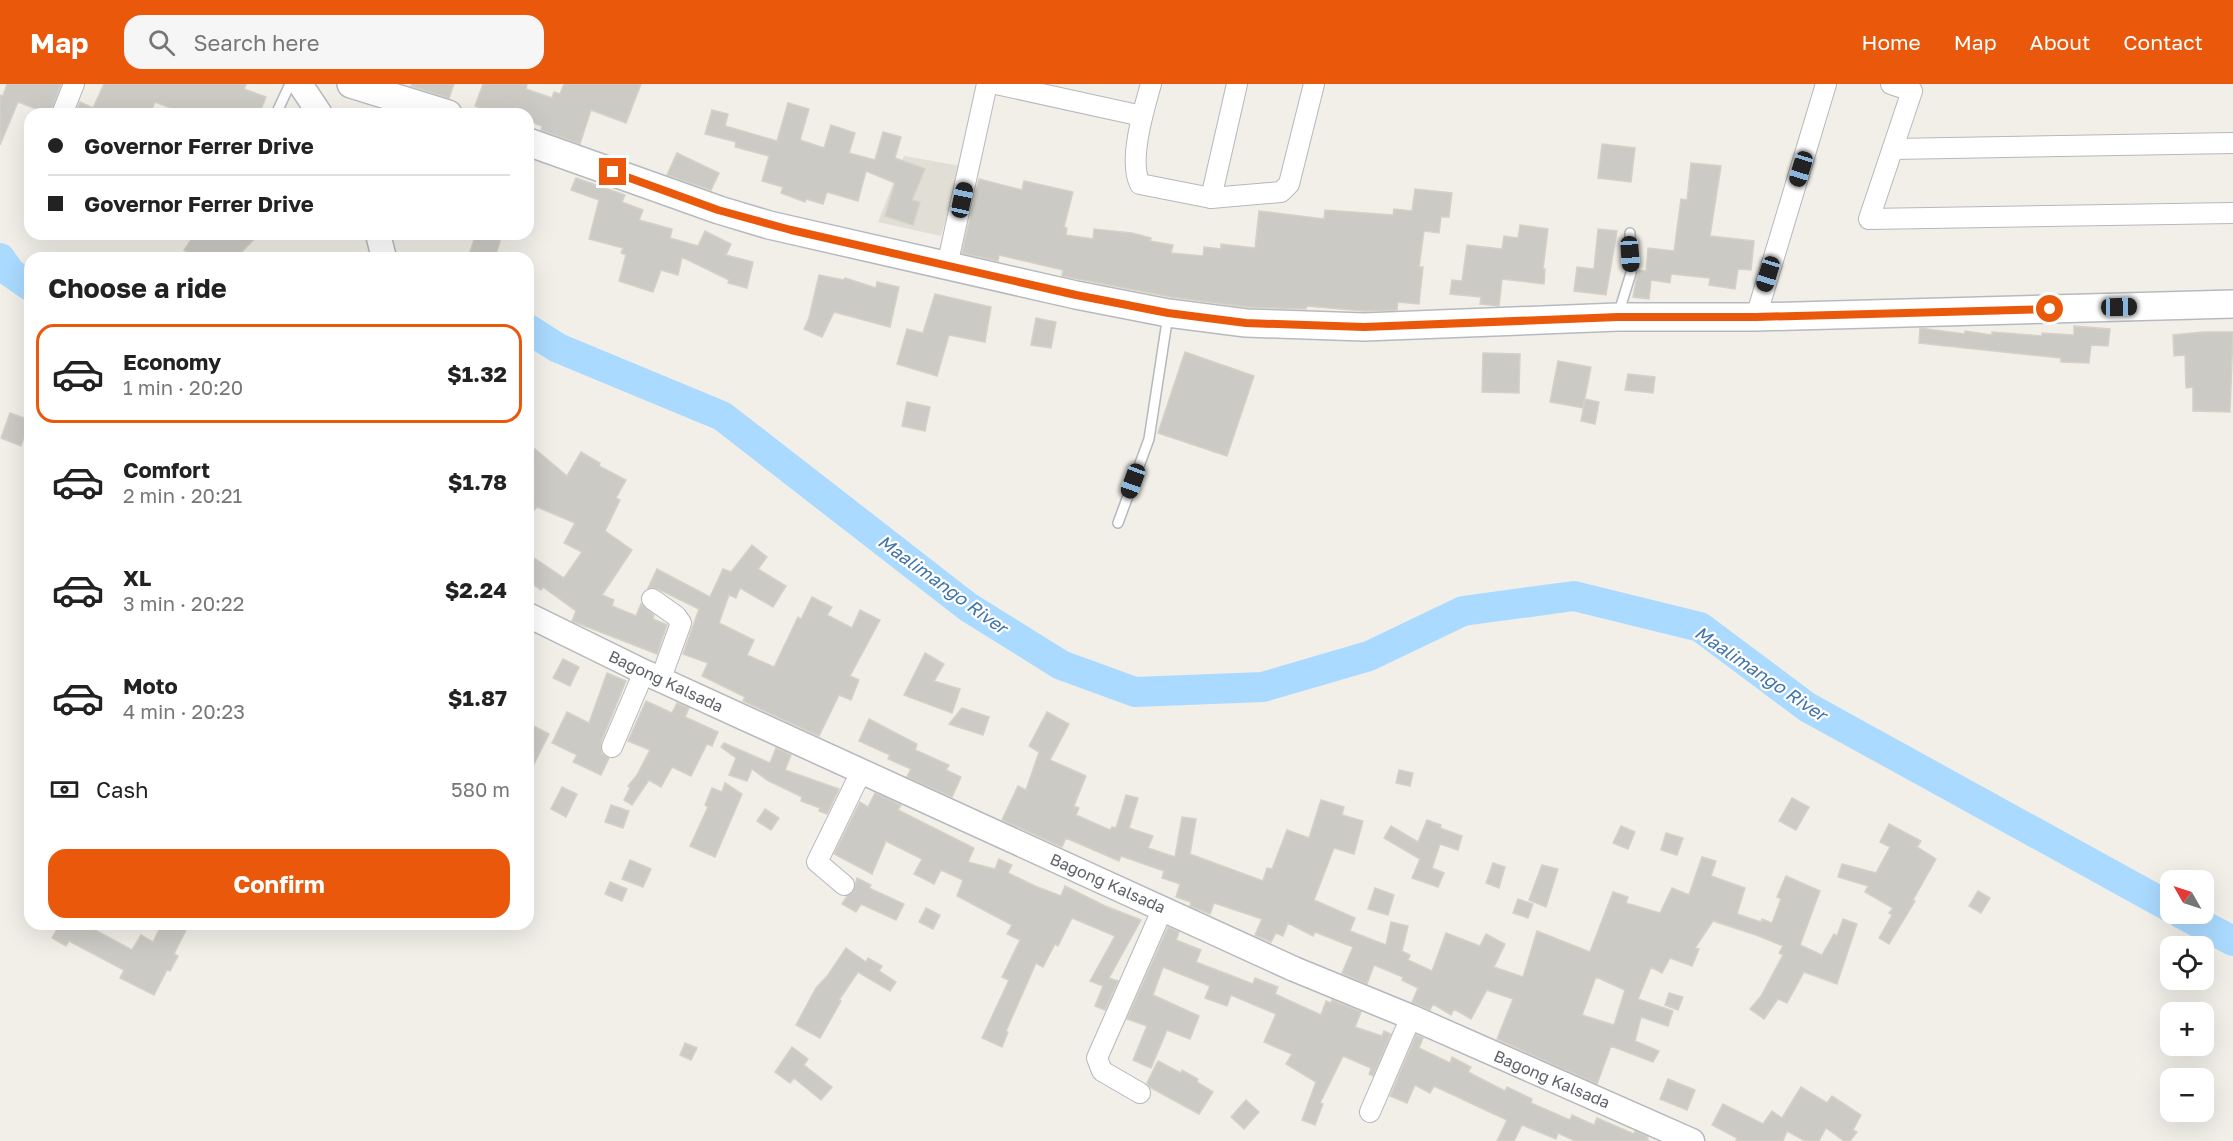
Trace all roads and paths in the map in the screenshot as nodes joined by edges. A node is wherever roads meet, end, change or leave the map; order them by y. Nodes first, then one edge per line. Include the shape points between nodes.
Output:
1 (74, 84) edge
2 (290, 84) edge
3 (300, 84) edge
4 (987, 84) edge
5 (996, 84) edge
6 (1151, 84) edge
7 (1237, 84) edge
8 (1314, 84) edge
9 (1826, 84) edge
10 (1891, 84) edge
11 (375, 87) edge
12 (1914, 88) edge
13 (64, 108) edge
14 (279, 108) edge
15 (316, 108) edge
16 (432, 108) edge
17 (1142, 116) junction
18 (2233, 143) edge
19 (534, 144) edge
20 (1893, 149) junction
21 (1211, 198) junction
22 (2233, 213) edge
23 (1630, 233) dead end
24 (947, 266) junction
25 (2233, 304) edge
26 (1168, 313) junction
27 (1618, 317) junction
28 (1756, 317) junction
29 (1118, 523) dead end
30 (652, 599) dead end
31 (534, 618) edge
32 (652, 675) junction
33 (612, 747) dead end
34 (861, 772) junction
35 (844, 885) dead end
36 (1163, 908) junction
37 (1411, 1017) junction
38 (1140, 1093) dead end
39 (1371, 1112) dead end
40 (1692, 1141) edge

1 - 13 street
2 - 14 lane
3 - 15 street
4 - 24 street
5 - 17 street
6 - 17 street
7 - 21 street
8 - 21 street via 1289,184 1281,192
9 - 28 street
10 - 12 street
11 - 16 main road
12 - 20 street
17 - 21 street via 1134,173 1140,184
18 - 20 street
19 - 24 main road via 718,210
20 - 22 street via 1869,219
23 - 27 lane via 1631,273
24 - 26 main road
25 - 28 main road
26 - 27 main road via 1246,323 1364,327
26 - 29 lane via 1149,438
27 - 28 main road
30 - 32 street via 681,623
31 - 32 street, Bagong Kalsada
32 - 33 street
32 - 34 street, Bagong Kalsada
34 - 35 street via 817,862
34 - 36 street, Bagong Kalsada
36 - 37 street, Bagong Kalsada via 1294,969
36 - 38 street via 1097,1058 1102,1071
37 - 39 street
37 - 40 street, Bagong Kalsada

